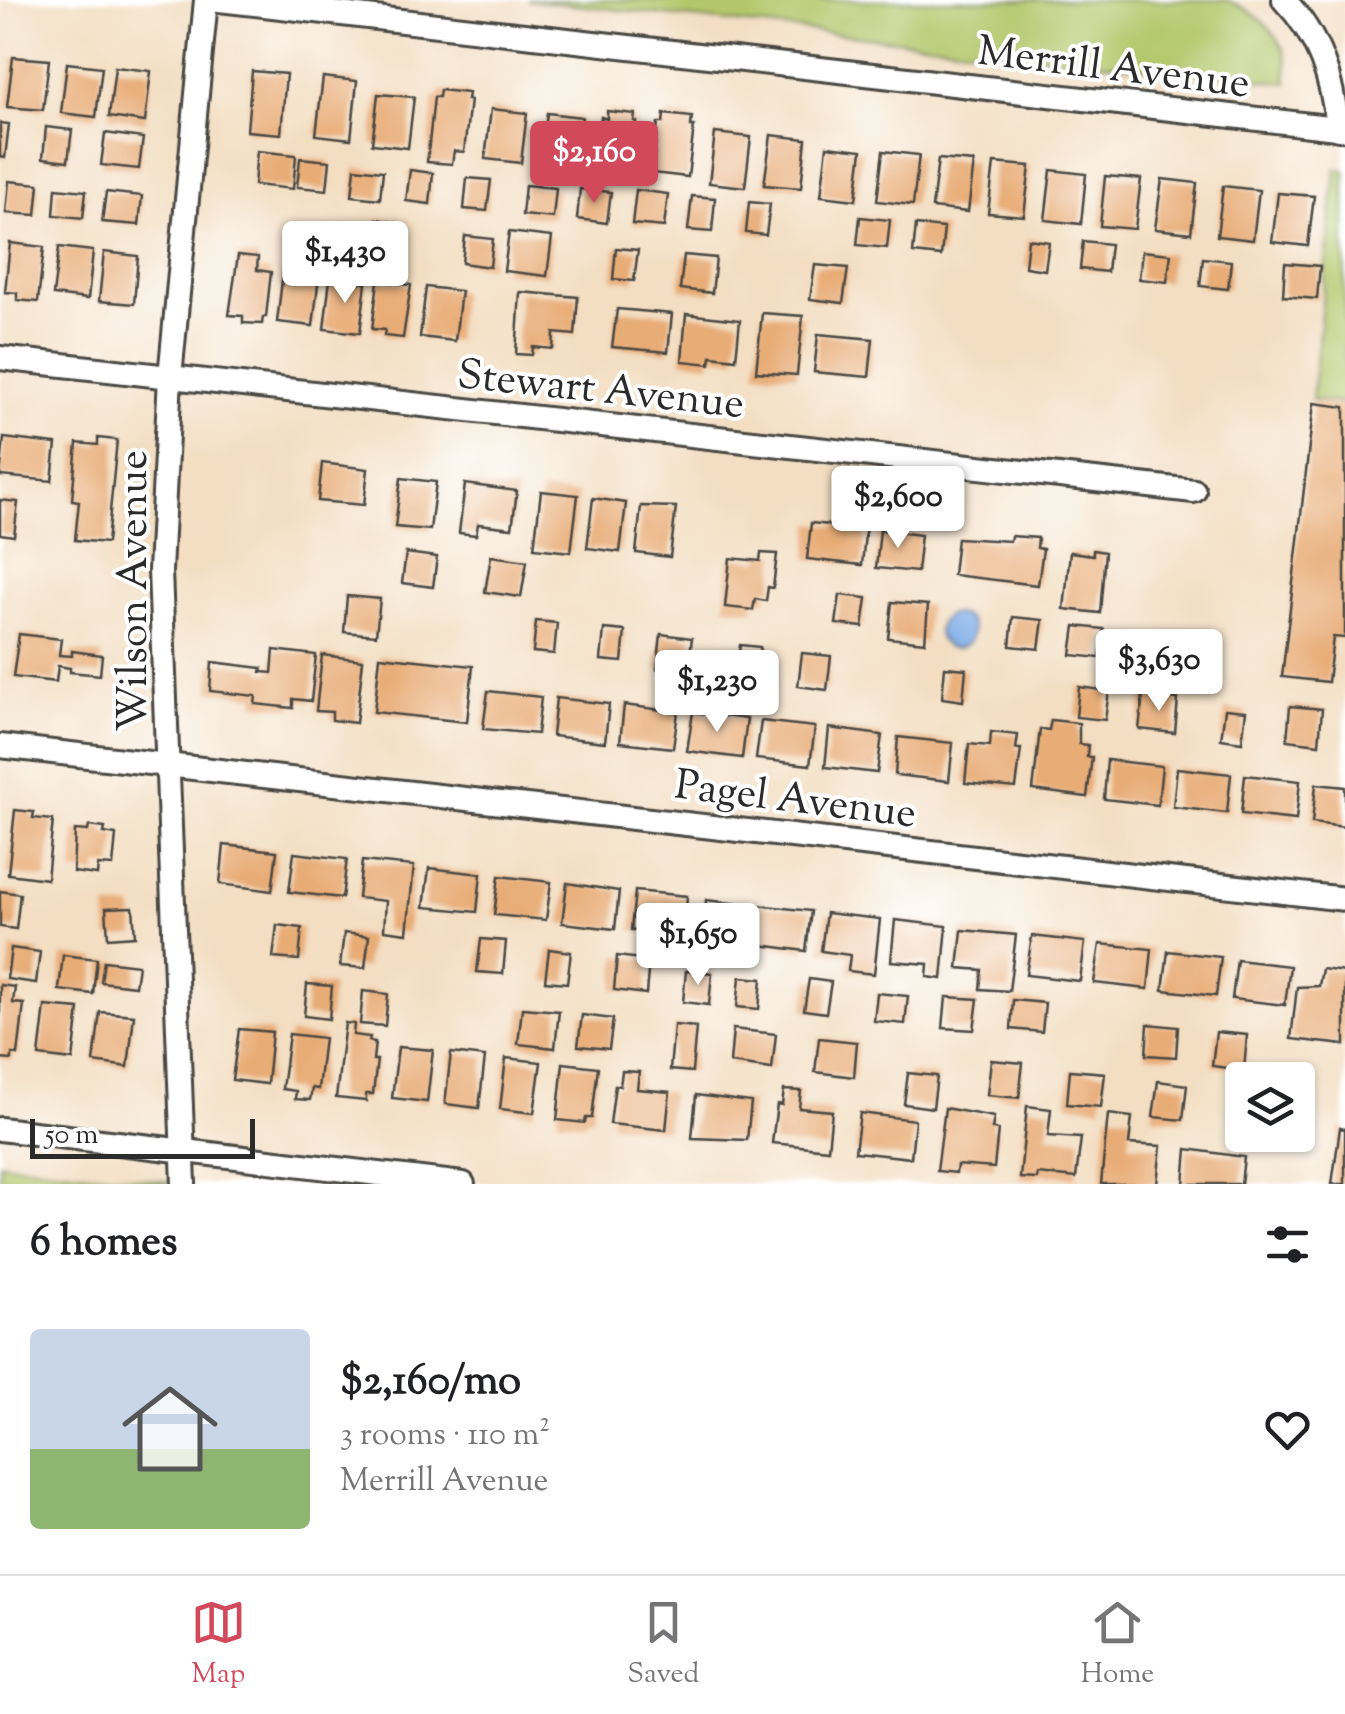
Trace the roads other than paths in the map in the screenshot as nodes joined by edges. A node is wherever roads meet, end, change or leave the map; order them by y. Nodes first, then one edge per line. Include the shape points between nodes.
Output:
1 (206, 0) edge
2 (219, 0) edge
3 (1284, 0) edge
4 (1341, 129) edge
5 (0, 358) edge
6 (170, 377) junction
7 (1194, 491) dead end
8 (0, 746) edge
9 (168, 764) junction
10 (1345, 898) edge
11 (0, 1128) edge
12 (184, 1151) junction
13 (184, 1184) edge
14 (462, 1184) edge

1 - 6 street, Wilson Avenue
2 - 4 street, Merrill Avenue
3 - 4 street via 1318,48
5 - 6 street, Stewart Avenue
6 - 7 street, Stewart Avenue
6 - 9 street, Wilson Avenue via 160,571
8 - 9 street, Pagel Avenue
9 - 10 street, Pagel Avenue
9 - 12 street, Wilson Avenue
11 - 12 street
12 - 13 street, Wilson Avenue
12 - 14 street

